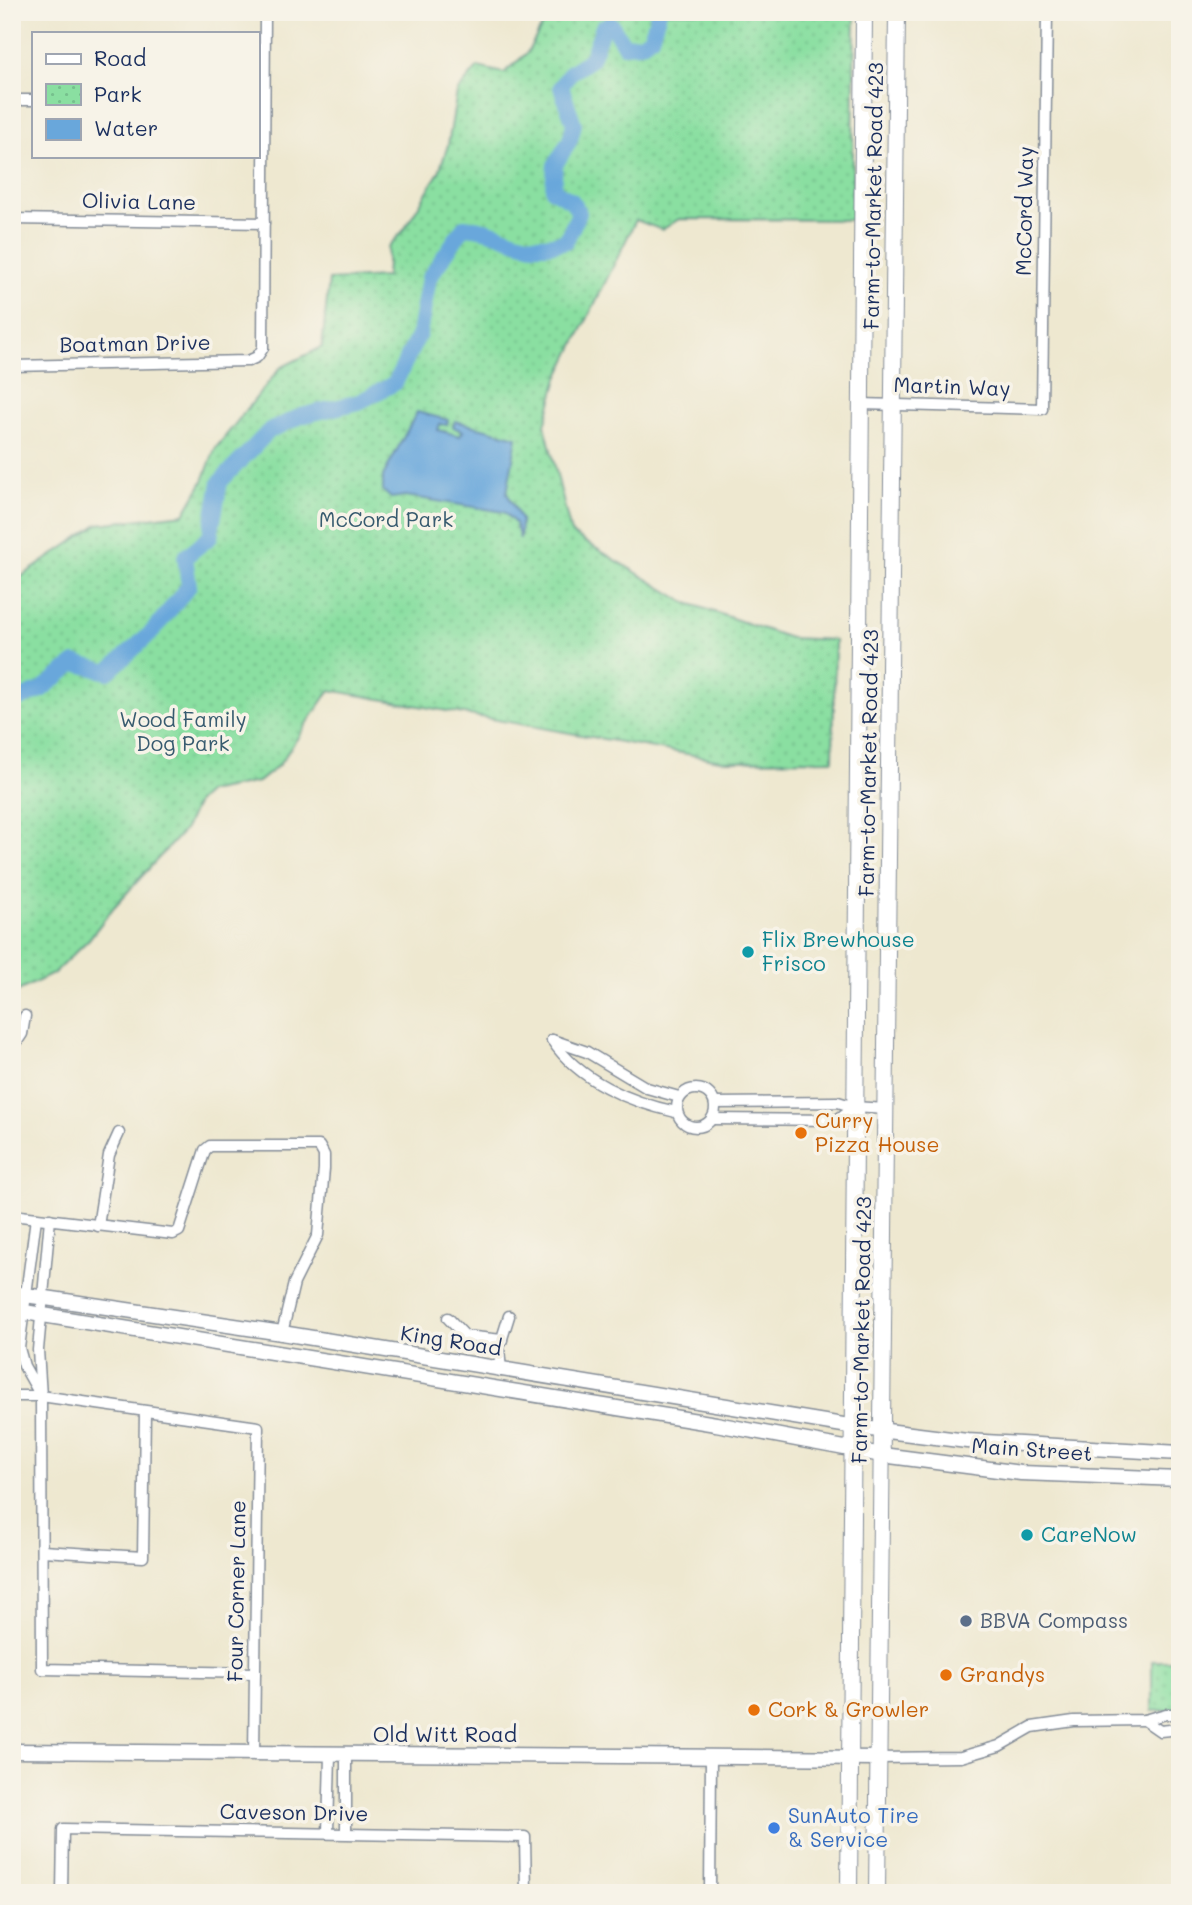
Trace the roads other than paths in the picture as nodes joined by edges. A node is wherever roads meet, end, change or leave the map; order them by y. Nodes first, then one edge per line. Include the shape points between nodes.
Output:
1 (265, 12) edge
2 (864, 12) edge
3 (897, 12) edge
4 (1046, 12) edge
5 (12, 100) edge
6 (32, 100) edge
7 (261, 102) edge
8 (12, 219) edge
9 (264, 223) junction
10 (12, 366) edge
11 (860, 404) junction
12 (893, 405) junction
13 (1042, 409) joint
14 (25, 1016) dead end
15 (12, 1049) edge
16 (679, 1097) junction
17 (715, 1103) junction
18 (854, 1107) junction
19 (886, 1109) junction
20 (677, 1112) junction
21 (712, 1119) junction
22 (119, 1133) dead end
23 (12, 1214) edge
24 (36, 1217) junction
25 (50, 1219) junction
26 (98, 1226) junction
27 (19, 1294) edge
28 (42, 1297) junction
29 (18, 1311) edge
30 (40, 1314) junction
31 (509, 1316) dead end
32 (448, 1318) dead end
33 (282, 1333) junction
34 (502, 1340) junction
35 (279, 1351) junction
36 (501, 1371) junction
37 (498, 1389) junction
38 (12, 1395) edge
39 (41, 1396) junction
40 (718, 1405) junction
41 (145, 1412) junction
42 (716, 1424) junction
43 (855, 1427) junction
44 (883, 1431) junction
45 (855, 1450) junction
46 (1180, 1454) edge
47 (882, 1455) junction
48 (1180, 1479) edge
49 (42, 1551) junction
50 (255, 1673) junction
51 (1180, 1714) edge
52 (1144, 1720) junction
53 (1180, 1729) edge
54 (12, 1751) edge
55 (254, 1754) junction
56 (330, 1755) junction
57 (346, 1756) junction
58 (850, 1758) junction
59 (877, 1758) junction
60 (711, 1759) junction
61 (328, 1832) junction
62 (346, 1833) junction
63 (62, 1893) edge
64 (526, 1893) edge
65 (710, 1893) edge
66 (849, 1893) edge
67 (877, 1893) edge

1 - 7 street
2 - 11 main road, Farm-to-Market Road 423
3 - 12 main road, Farm-to-Market Road 423
4 - 13 street, McCord Way
5 - 6 street
7 - 9 street
8 - 9 street, Olivia Lane
9 - 10 street, Boatman Drive via 263,348 257,357 248,361
11 - 12 street, Martin Way
11 - 18 main road, Farm-to-Market Road 423
12 - 13 street, Martin Way
12 - 19 main road, Farm-to-Market Road 423
14 - 15 street via 22,1034
16 - 17 street via 689,1089 702,1089
16 - 20 street
16 - 20 street via 647,1088 587,1052 552,1040 564,1059 595,1080 637,1103
17 - 18 street via 838,1102
17 - 21 street
18 - 19 street
18 - 21 street via 837,1120
18 - 43 main road, Farm-to-Market Road 423
19 - 44 main road, Farm-to-Market Road 423
20 - 21 street via 690,1126 702,1126
22 - 26 street via 109,1155
23 - 24 street
24 - 25 street
24 - 27 street
25 - 26 street
25 - 28 street
26 - 33 street via 176,1234 210,1146 319,1146 324,1169 318,1235 294,1283
27 - 28 street, King Road
27 - 29 street
28 - 30 street
28 - 33 street, King Road
29 - 30 street, King Road
29 - 39 street via 19,1348
30 - 35 street, King Road
30 - 39 street
31 - 34 street
32 - 34 street via 465,1336
33 - 35 street
33 - 36 street, King Road
34 - 36 street
35 - 37 street, King Road
36 - 37 street
36 - 40 street, King Road
37 - 42 street, King Road
38 - 39 street
39 - 41 street
39 - 49 street
40 - 42 street
40 - 43 street, King Road
41 - 49 street via 143,1557
41 - 50 street, Four Corner Lane via 258,1427
42 - 45 street, King Road
43 - 44 street, King Road
43 - 45 main road, Farm-to-Market Road 423
44 - 46 street, Main Street
44 - 47 main road, Farm-to-Market Road 423
45 - 47 street, King Road
45 - 58 main road, Farm-to-Market Road 423
47 - 48 street, Main Street via 1021,1473
47 - 59 main road, Farm-to-Market Road 423
49 - 50 street via 41,1669
50 - 55 street, Four Corner Lane
51 - 52 street
52 - 53 street via 1160,1731
52 - 59 street via 1032,1727 999,1746 961,1757
54 - 55 street, Old Witt Road
55 - 56 street, Old Witt Road
56 - 57 street, Old Witt Road
56 - 61 street
57 - 60 street, Old Witt Road
57 - 62 street
58 - 59 street, Old Witt Road
58 - 60 street, Old Witt Road
58 - 66 main road, Farm-to-Market Road 423
59 - 67 main road, Farm-to-Market Road 423
60 - 65 street
61 - 62 street, Caveson Drive
61 - 63 street, Caveson Drive via 63,1829
62 - 64 street, Caveson Drive via 525,1837

